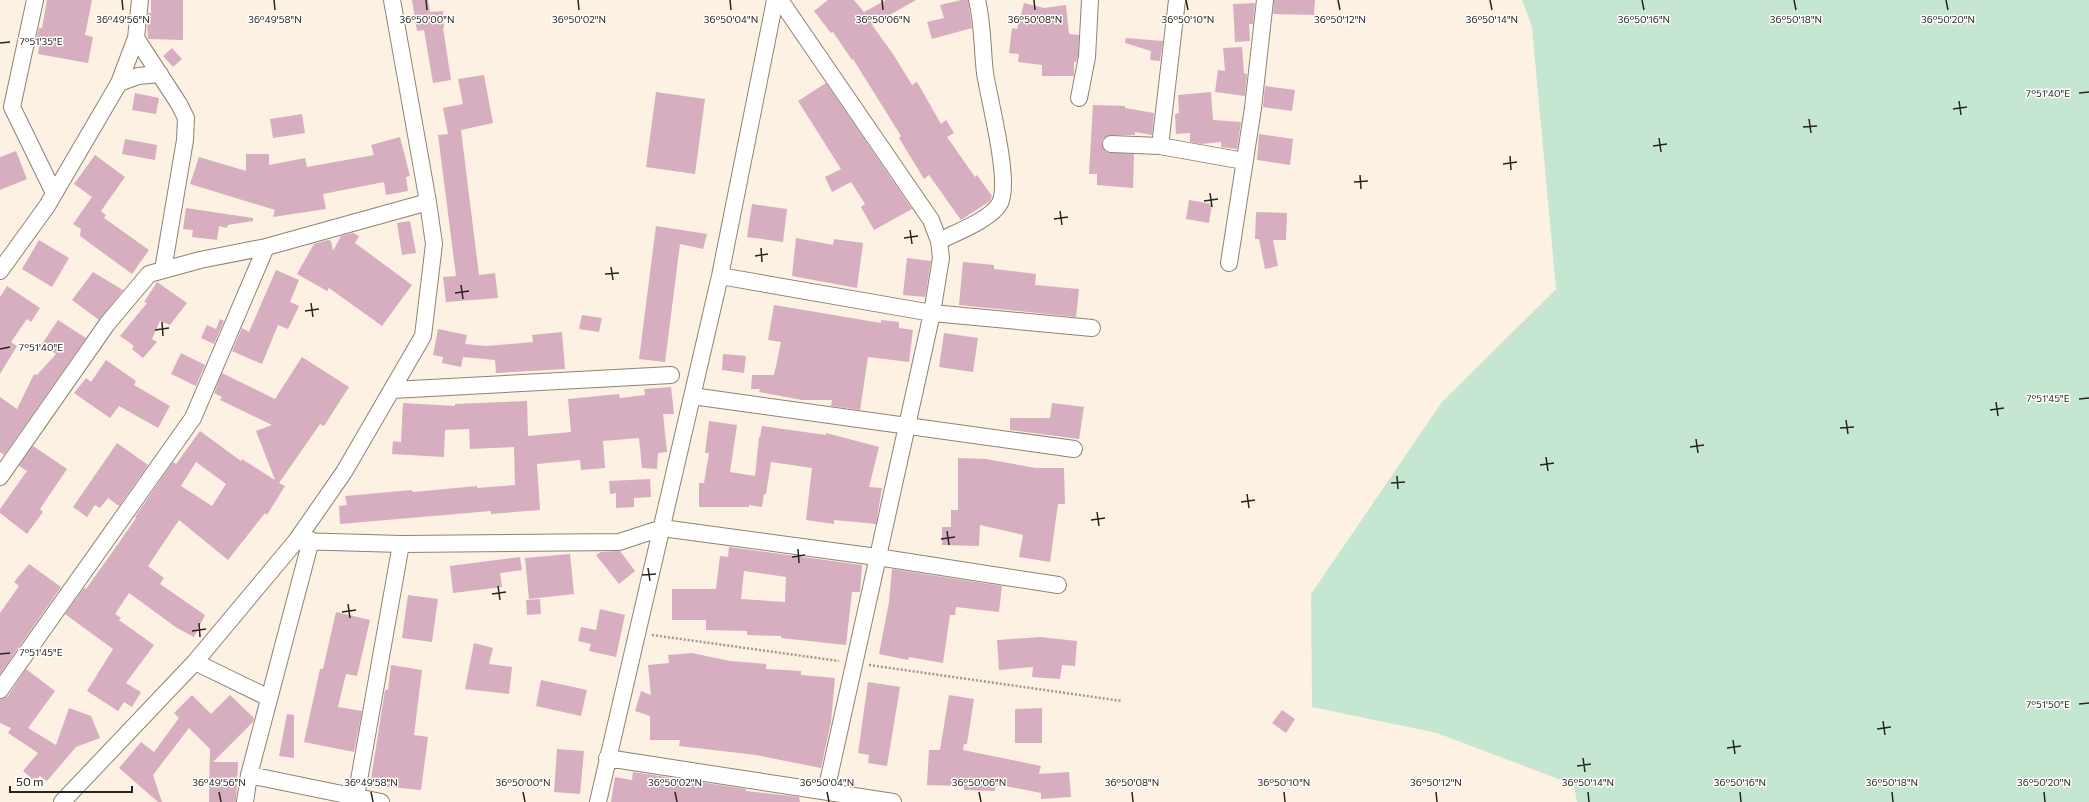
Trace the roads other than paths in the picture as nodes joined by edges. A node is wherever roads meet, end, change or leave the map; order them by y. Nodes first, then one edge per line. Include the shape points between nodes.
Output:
1 (35, 0) edge
2 (140, 0) edge
3 (392, 0) edge
4 (775, 0) edge
5 (780, 0) edge
6 (977, 0) edge
7 (1090, 0) edge
8 (1177, 0) edge
9 (1265, 0) edge
10 (136, 38) junction
11 (160, 74) junction
12 (119, 83) junction
13 (1079, 98) dead end
14 (1111, 144) dead end
15 (1160, 146) junction
16 (1244, 161) junction
17 (54, 194) junction
18 (428, 202) junction
19 (939, 241) junction
20 (266, 247) junction
21 (1229, 263) dead end
22 (163, 270) junction
23 (0, 271) edge
24 (720, 276) junction
25 (932, 312) junction
26 (1092, 328) dead end
27 (671, 375) dead end
28 (392, 390) junction
29 (692, 396) junction
30 (906, 426) junction
31 (1074, 449) dead end
32 (0, 477) edge
33 (662, 528) junction
34 (304, 541) junction
35 (401, 544) junction
36 (877, 557) junction
37 (1058, 585) dead end
38 (195, 662) junction
39 (0, 690) edge
40 (269, 698) junction
41 (607, 758) junction
42 (249, 775) junction
43 (826, 791) junction
44 (335, 797) edge
45 (356, 797) junction
46 (62, 802) edge
47 (245, 802) edge
48 (381, 802) edge
49 (598, 802) edge
50 (893, 802) edge

1 - 17 street via 12,107
2 - 10 street
3 - 18 street
4 - 24 street
5 - 19 street via 931,220
6 - 19 street via 1003,181 1001,201 996,209
7 - 13 street via 1087,57
8 - 15 street
9 - 16 street via 1253,108
10 - 11 street
10 - 12 street
11 - 12 street via 138,76
11 - 22 street via 186,118 185,140
12 - 17 street
14 - 15 street
15 - 16 street
16 - 21 street
17 - 23 street
18 - 20 street
18 - 28 street via 434,244 423,336
19 - 25 street via 941,258
20 - 22 street
20 - 39 street via 193,418
22 - 32 street via 149,274 126,299
24 - 25 street
24 - 29 street
25 - 26 street
25 - 30 street
27 - 28 street
28 - 34 street
29 - 30 street
29 - 33 street
30 - 31 street
30 - 36 street
33 - 35 street via 619,542
33 - 36 street
33 - 41 street
34 - 35 street
34 - 38 street
34 - 40 street
35 - 45 street
36 - 37 street
36 - 43 street
38 - 40 street
38 - 46 street
40 - 42 street
41 - 43 street
41 - 49 street
42 - 44 street
42 - 47 street
43 - 50 street
44 - 45 street
45 - 48 street

